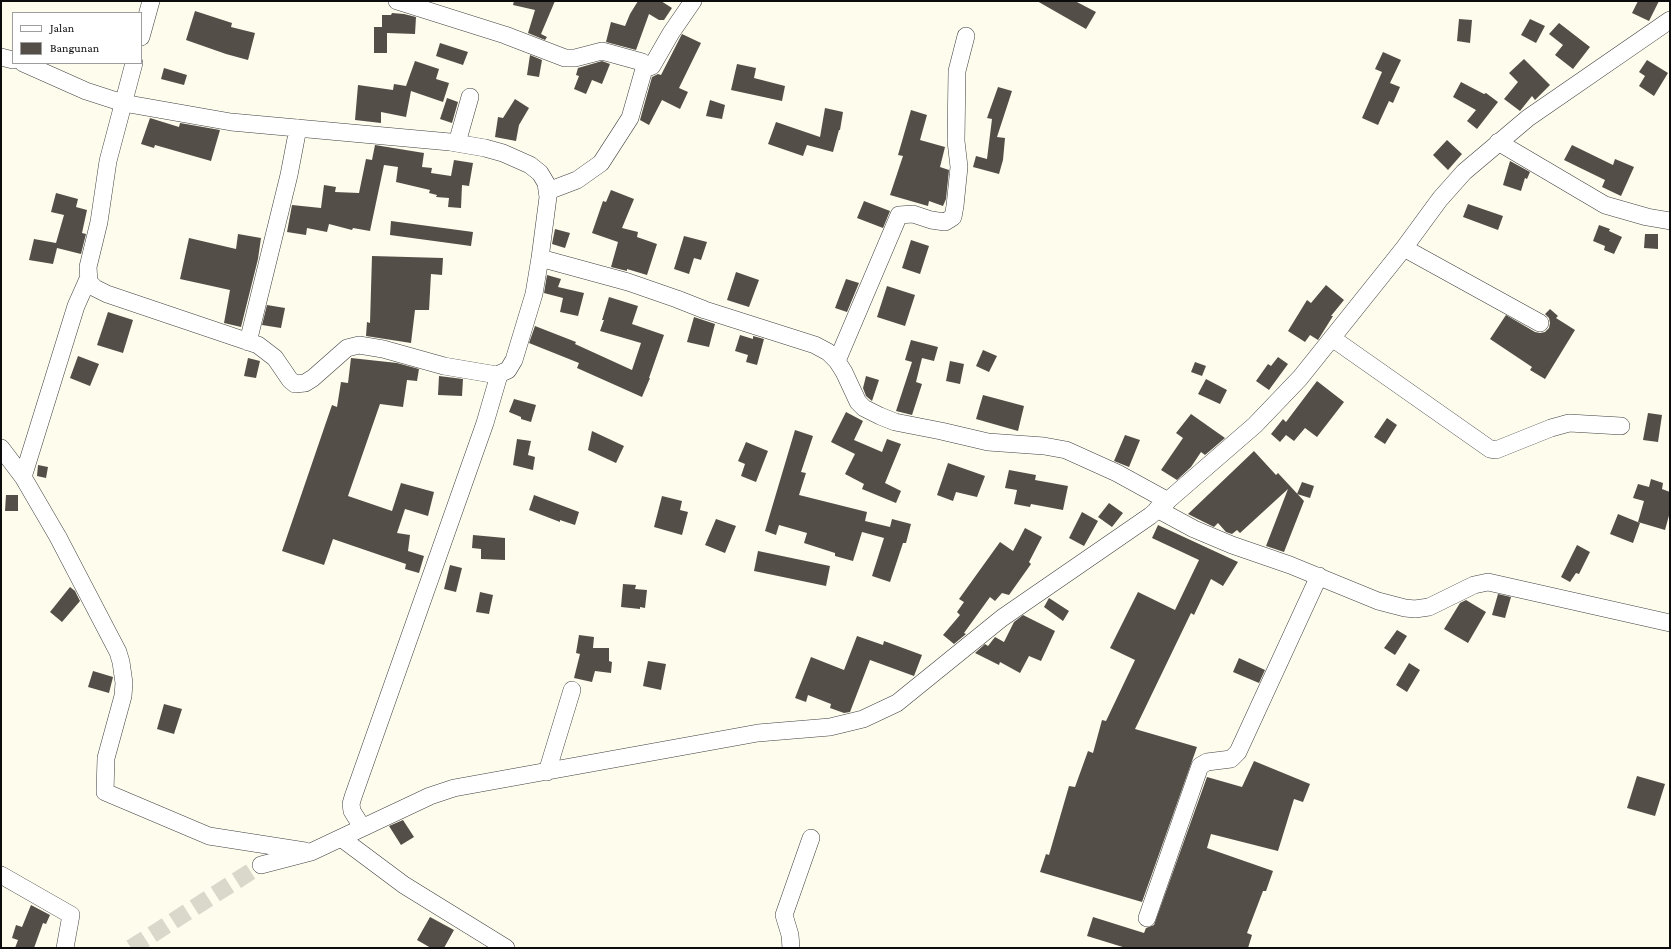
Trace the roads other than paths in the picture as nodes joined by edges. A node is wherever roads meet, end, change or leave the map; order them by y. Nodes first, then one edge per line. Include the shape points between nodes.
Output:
1 (151, 1) edge
2 (397, 1) edge
3 (693, 1) edge
4 (1670, 20) edge
5 (142, 33) edge
6 (966, 36) dead end
7 (1, 57) edge
8 (12, 60) edge
9 (25, 64) edge
10 (134, 64) edge
11 (644, 69) junction
12 (470, 97) dead end
13 (123, 103) junction
14 (298, 128) junction
15 (1498, 142) junction
16 (457, 143) junction
17 (548, 191) junction
18 (1670, 221) edge
19 (1404, 248) junction
20 (540, 258) junction
21 (88, 279) junction
22 (1540, 323) dead end
23 (1332, 338) junction
24 (248, 342) junction
25 (837, 361) junction
26 (499, 375) junction
27 (1621, 426) dead end
28 (1, 448) edge
29 (23, 477) junction
30 (1162, 505) junction
31 (1319, 576) junction
32 (1670, 623) edge
33 (572, 690) dead end
34 (547, 772) junction
35 (362, 827) junction
36 (341, 838) junction
37 (811, 838) dead end
38 (312, 852) junction
39 (260, 865) tunnel mouth
40 (1, 875) edge
41 (1147, 918) dead end
42 (66, 948) edge
43 (506, 948) edge
44 (791, 948) edge

1 - 5 street
2 - 11 street via 505,35 565,58 605,52 640,61
3 - 11 street via 652,66
4 - 15 street via 1559,96
6 - 25 street via 957,71 956,142 959,167 952,217 945,222 913,214 899,215
7 - 8 street
9 - 13 street
10 - 13 street
11 - 17 street via 630,118 601,163 577,180
12 - 16 street
13 - 14 street via 231,122
13 - 21 street via 108,162 99,222 88,267
14 - 16 street
14 - 24 street
15 - 18 street via 1605,205
15 - 19 street via 1456,180
16 - 17 street via 485,148 522,161 540,173
17 - 20 street
19 - 22 street
19 - 23 street
20 - 25 street via 628,282 815,345
20 - 26 street via 534,294 514,360 508,370
21 - 24 street via 95,288 120,300
21 - 29 street via 76,306
23 - 27 street via 1492,450 1569,423
23 - 30 street via 1269,411
24 - 26 street via 269,353 295,384 305,383 348,348 359,345 444,366
25 - 30 street via 858,402 880,416 895,422 988,442 1066,450 1117,472
26 - 35 street via 485,423 353,797 352,811
28 - 29 street
29 - 38 street via 64,548 121,662 123,696 106,758 105,792 209,836
30 - 31 street via 1194,530
30 - 34 street via 1118,539 1002,618 905,698 863,719 830,727 758,733
31 - 32 street via 1378,601 1415,609 1430,607 1478,583 1488,582
31 - 41 street via 1238,752 1231,759 1207,762 1200,766
33 - 34 street
34 - 35 street via 441,791
35 - 36 street
36 - 38 street
36 - 43 street via 404,885
37 - 44 street via 784,915
38 - 39 street
40 - 42 street via 71,915

